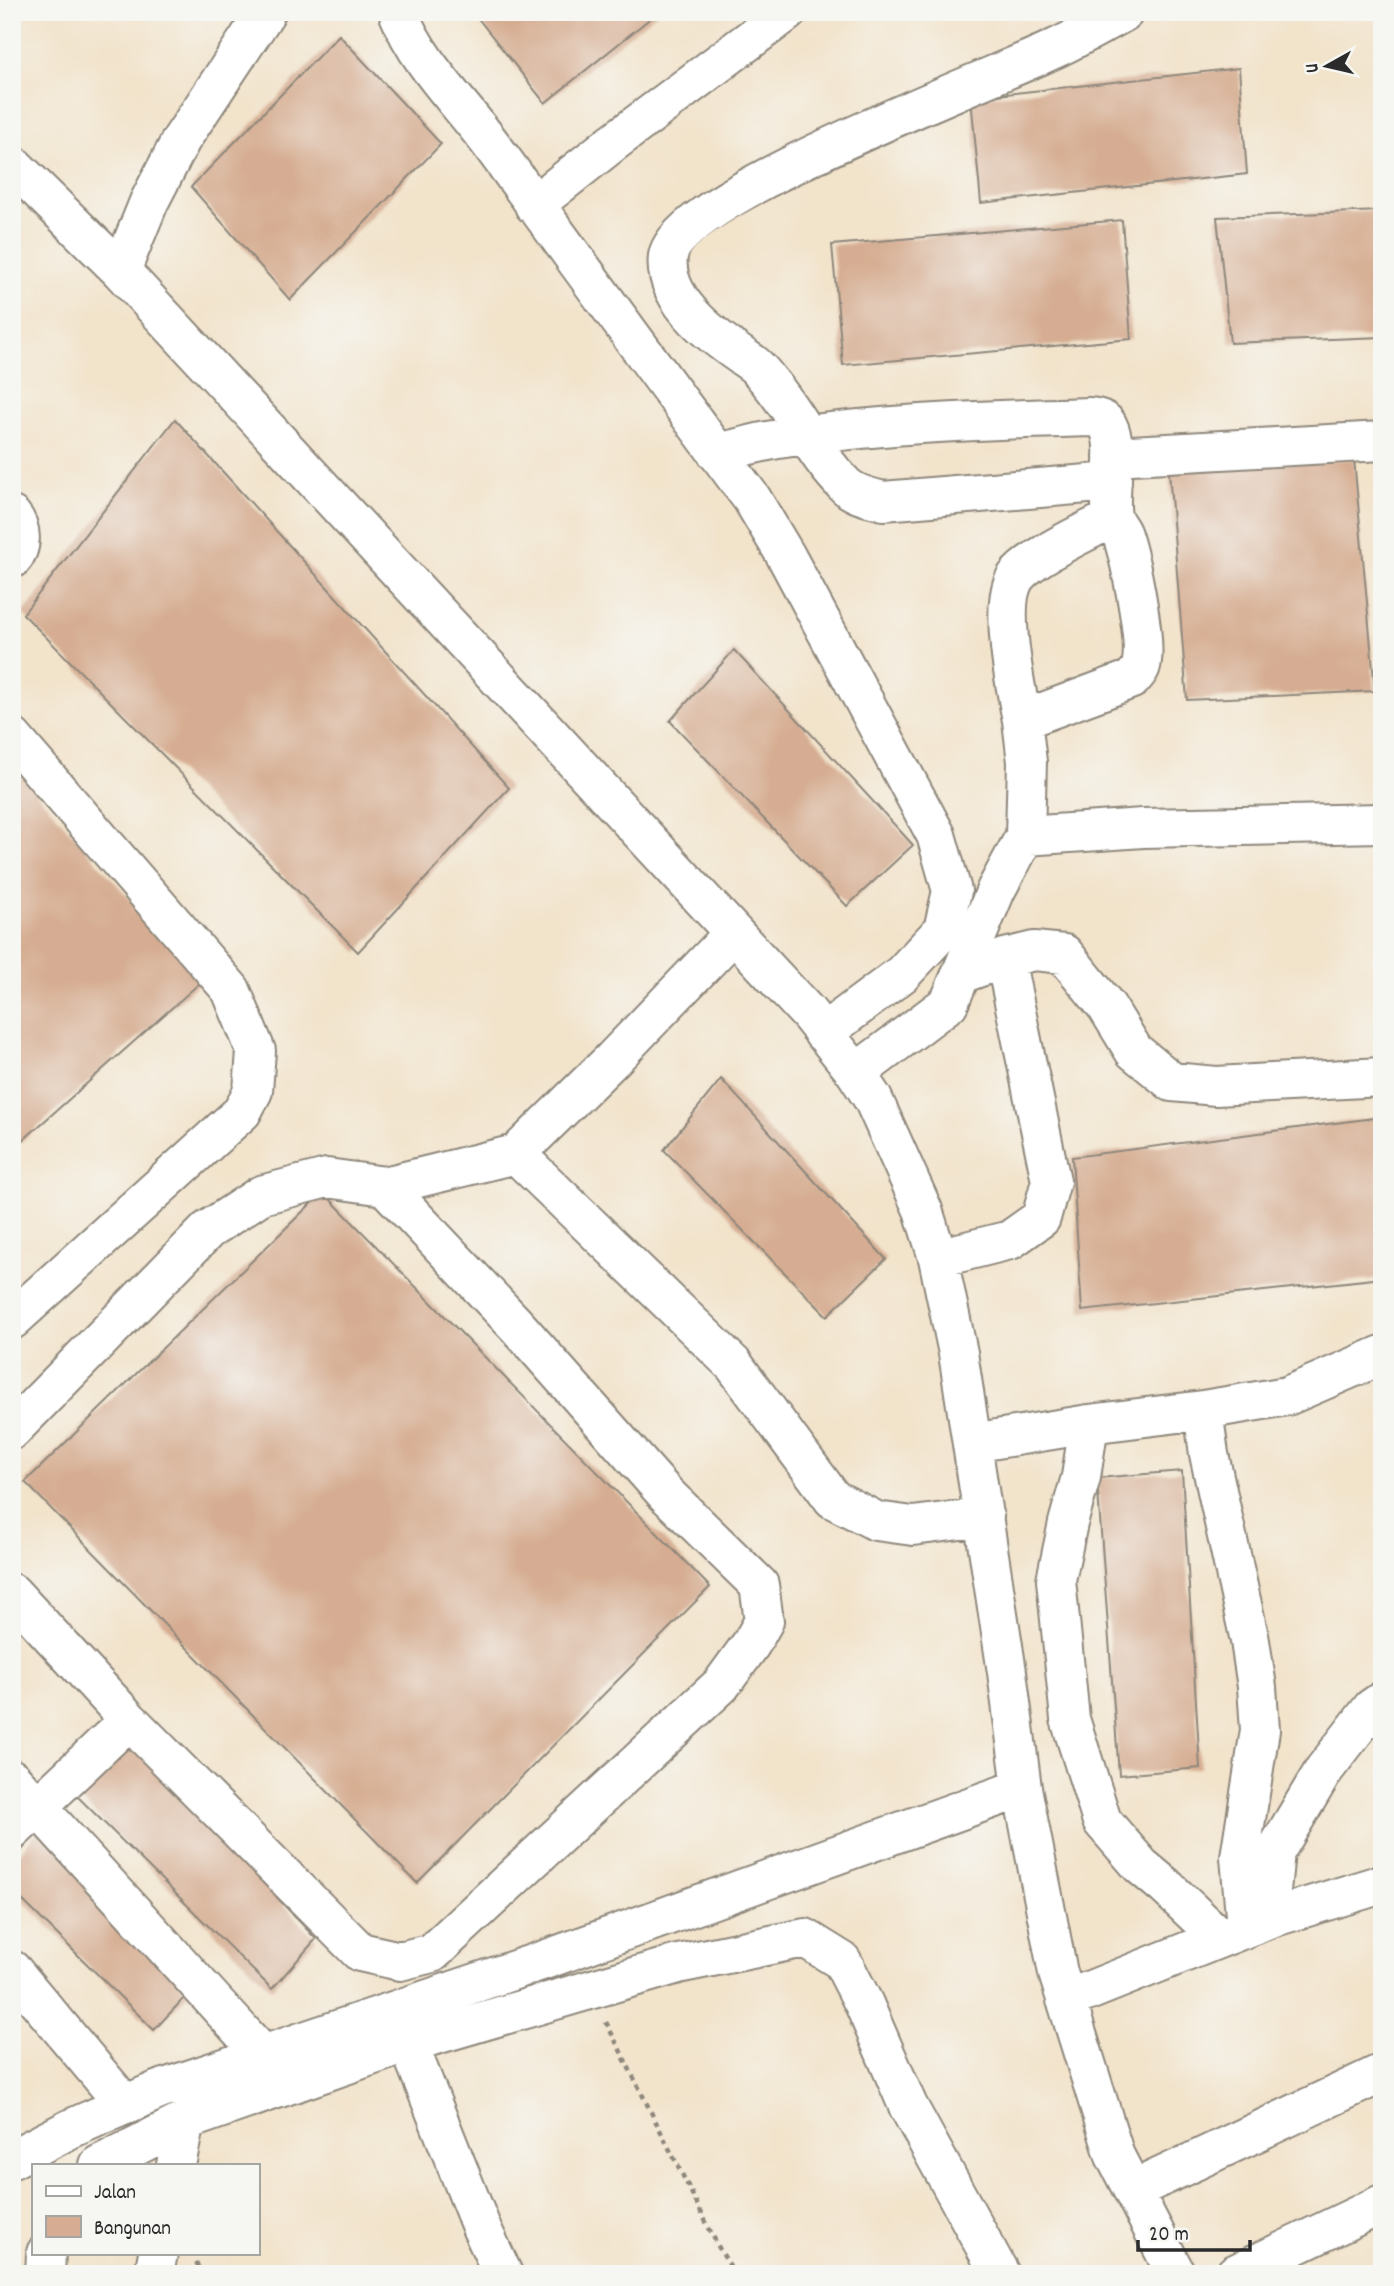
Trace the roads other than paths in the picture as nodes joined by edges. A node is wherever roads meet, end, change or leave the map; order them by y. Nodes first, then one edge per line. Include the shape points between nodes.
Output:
1 (266, 12) edge
2 (398, 12) edge
3 (787, 12) edge
4 (1124, 12) edge
5 (12, 164) edge
6 (534, 205) junction
7 (121, 271) junction
8 (808, 435) junction
9 (1382, 441) edge
10 (717, 453) junction
11 (1112, 485) junction
12 (12, 516) edge
13 (12, 559) edge
14 (1022, 720) junction
15 (12, 737) edge
16 (1382, 823) edge
17 (1025, 836) junction
18 (733, 933) junction
19 (1005, 958) junction
20 (961, 974) junction
21 (823, 1033) junction
22 (856, 1073) junction
23 (1382, 1077) edge
24 (516, 1154) junction
25 (385, 1186) junction
26 (939, 1258) junction
27 (17, 1306) edge
28 (1382, 1355) edge
29 (1203, 1410) junction
30 (1089, 1424) junction
31 (12, 1430) edge
32 (972, 1443) junction
33 (984, 1517) junction
34 (12, 1593) edge
35 (1382, 1701) edge
36 (129, 1720) junction
37 (12, 1779) edge
38 (1022, 1788) junction
39 (25, 1819) edge
40 (1382, 1884) edge
41 (1245, 1928) junction
42 (12, 1970) edge
43 (1066, 2000) junction
44 (408, 2043) junction
45 (263, 2055) junction
46 (1382, 2073) edge
47 (125, 2105) junction
48 (185, 2121) junction
49 (12, 2159) edge
50 (101, 2164) edge
51 (176, 2164) edge
52 (1133, 2190) junction
53 (1382, 2204) edge
54 (46, 2254) edge
55 (158, 2254) edge
56 (45, 2274) edge
57 (154, 2274) edge
58 (503, 2274) edge
59 (1000, 2274) edge
60 (1176, 2274) edge
61 (1235, 2274) edge

1 - 7 street via 180,140
2 - 6 street via 435,78 491,144
3 - 6 street
4 - 8 street via 1054,50 881,122 725,200 676,238 668,255 670,280 682,303 712,336 757,367
5 - 7 street
6 - 10 street
7 - 18 street
8 - 10 street
8 - 11 street via 845,486 883,500
8 - 11 street via 884,425 1090,417 1108,425
9 - 11 street via 1266,446
10 - 21 street via 786,556 936,835 952,891 943,930 902,974
11 - 14 street via 1016,578 1008,600
11 - 14 street via 1130,564 1143,650 1141,668 1132,679
12 - 13 street via 21,539
14 - 17 street via 1027,762
15 - 27 street via 231,990 256,1051 253,1091 242,1112
16 - 17 street via 1143,828
17 - 20 street via 996,890
18 - 21 street
18 - 24 street
19 - 20 street
19 - 23 street via 1034,951 1064,954 1107,1007 1134,1051 1172,1082 1216,1086
19 - 26 street via 1051,1181 1041,1218 1010,1240
20 - 22 street via 949,1003
21 - 22 street
22 - 26 street via 873,1098 923,1210
24 - 25 street
24 - 33 street via 734,1365 833,1499 876,1521 913,1526
25 - 31 street via 327,1178 261,1195 208,1230
25 - 36 street via 666,1494 759,1585 764,1621 721,1685 432,1953 400,1961 360,1952
26 - 32 street
28 - 29 street via 1287,1396
29 - 30 street
29 - 41 street via 1257,1687 1260,1730 1240,1857
30 - 32 street
30 - 41 street via 1056,1580 1070,1719 1102,1821 1165,1886
32 - 33 street
33 - 38 street
34 - 36 street
35 - 41 street via 1324,1770 1275,1852
36 - 39 street
37 - 39 street
38 - 43 street
38 - 45 street via 564,1954
39 - 45 street
40 - 41 street
41 - 43 street
42 - 47 street
43 - 52 street via 1115,2156
44 - 48 street
44 - 58 street
44 - 59 street via 678,1964 804,1938 842,1961 908,2106
45 - 47 street
46 - 52 street
47 - 49 street
48 - 50 street
48 - 51 street
52 - 60 street
53 - 61 street
54 - 56 street
55 - 57 street

